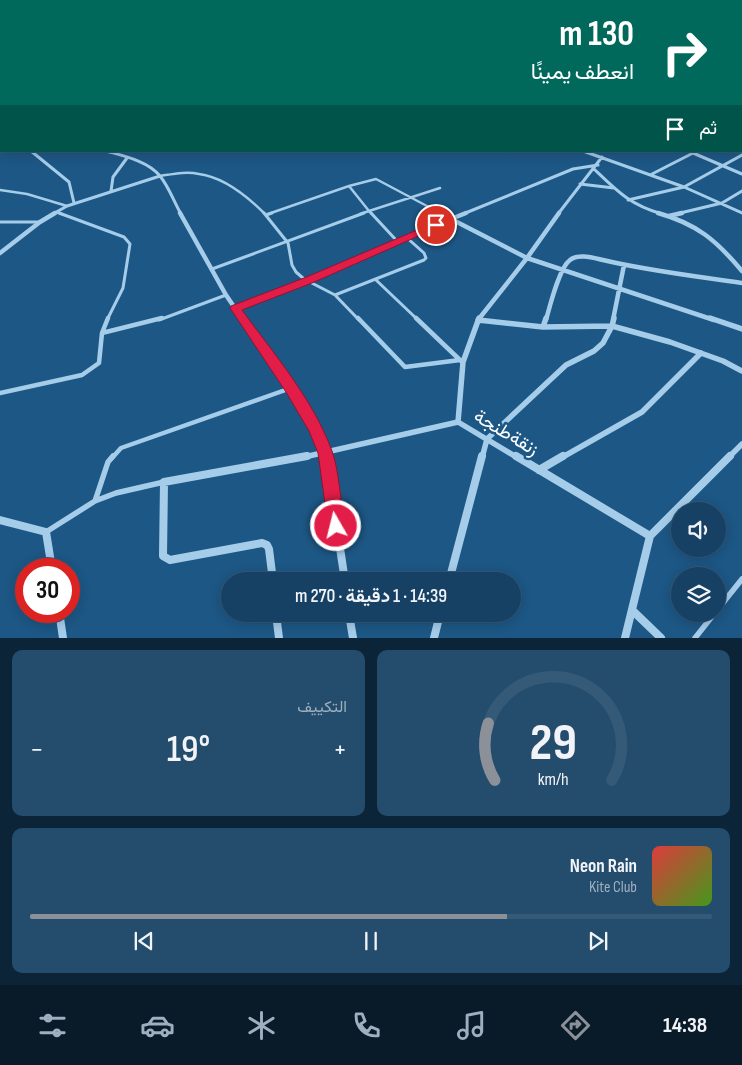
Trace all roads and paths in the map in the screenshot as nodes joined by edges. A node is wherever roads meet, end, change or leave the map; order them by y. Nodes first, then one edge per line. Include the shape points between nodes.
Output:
1 (32, 152) edge
2 (109, 152) edge
3 (586, 152) edge
4 (696, 152) edge
5 (693, 154) junction
6 (742, 155) edge
7 (602, 157) junction
8 (127, 158) junction
9 (723, 166) junction
10 (596, 167) junction
11 (652, 174) junction
12 (742, 174) edge
13 (160, 176) junction
14 (580, 184) junction
15 (349, 186) junction
16 (684, 186) junction
17 (440, 188) dead end
18 (615, 188) junction
19 (0, 190) edge
20 (111, 191) junction
21 (742, 191) edge
22 (411, 197) junction
23 (628, 200) junction
24 (74, 203) junction
25 (722, 203) junction
26 (67, 206) junction
27 (369, 211) junction
28 (56, 212) junction
29 (742, 213) edge
30 (266, 215) junction
31 (669, 216) junction
32 (451, 219) junction
33 (0, 222) edge
34 (40, 222) junction
35 (406, 237) junction
36 (286, 240) junction
37 (397, 241) junction
38 (0, 253) edge
39 (527, 258) junction
40 (624, 265) junction
41 (212, 269) junction
42 (564, 270) junction
43 (742, 271) edge
44 (308, 280) junction
45 (376, 280) junction
46 (742, 283) edge
47 (620, 288) junction
48 (226, 295) junction
49 (335, 296) junction
50 (235, 308) junction
51 (478, 320) junction
52 (612, 326) junction
53 (543, 327) junction
54 (742, 329) edge
55 (102, 333) junction
56 (701, 353) junction
57 (462, 361) junction
58 (742, 371) edge
59 (291, 388) junction
60 (0, 393) edge
61 (458, 422) junction
62 (487, 439) junction
63 (742, 444) edge
64 (326, 453) junction
65 (539, 470) junction
66 (164, 482) junction
67 (95, 501) junction
68 (0, 520) edge
69 (46, 532) junction
70 (650, 536) junction
71 (50, 558) edge
72 (271, 572) edge
73 (343, 572) edge
74 (451, 572) edge
75 (742, 579) edge
76 (726, 599) edge
77 (632, 610) junction
78 (277, 622) edge
79 (350, 622) edge
80 (438, 622) edge
81 (707, 622) edge
82 (61, 623) edge
83 (63, 638) edge
84 (279, 638) edge
85 (353, 638) edge
86 (434, 638) edge
87 (625, 638) edge
88 (661, 638) edge
89 (694, 638) edge

1 - 24 street via 69,182
2 - 8 street
3 - 7 street
4 - 5 street
5 - 9 street
5 - 11 street
6 - 9 street
7 - 10 street, زنقةطنجة
7 - 11 street
8 - 13 street via 153,168
8 - 20 street via 114,175
9 - 12 street
9 - 16 street
10 - 14 street, زنقةطنجة
10 - 18 street
10 - 32 street via 589,165 573,169
11 - 16 street
13 - 20 street
13 - 30 lane via 189,173 211,177 249,199
13 - 41 street
14 - 18 street
14 - 39 street, زنقةطنجة
15 - 22 lane via 376,179
15 - 27 lane
15 - 30 lane
16 - 23 street
16 - 25 street
17 - 22 lane
18 - 23 street
19 - 26 lane via 28,194
20 - 24 street
21 - 25 street
22 - 27 lane
22 - 32 lane
23 - 31 street via 645,210
24 - 26 street
25 - 29 street
25 - 31 street
26 - 28 street
27 - 36 lane
27 - 37 lane
28 - 34 street
28 - 55 lane via 124,237 130,244 123,288
30 - 36 lane
31 - 43 street via 698,229 720,244
32 - 35 lane
32 - 39 street
33 - 34 lane
34 - 38 street
35 - 37 lane
35 - 45 lane via 426,258
36 - 41 lane
36 - 44 lane via 294,270
37 - 44 lane
39 - 42 street
39 - 51 street, زنقةطنجة
40 - 42 street via 574,257 568,260
40 - 46 street
40 - 47 street
41 - 48 street
42 - 47 street
42 - 53 street
44 - 49 lane
44 - 50 lane
45 - 49 lane
45 - 57 lane
47 - 52 street
47 - 54 street
48 - 50 street
48 - 55 lane via 152,322
49 - 57 lane via 405,367
50 - 59 street
51 - 53 street
51 - 57 street, زنقةطنجة
52 - 53 street
52 - 56 street
52 - 62 street via 594,351 566,365
55 - 60 lane via 99,363 93,369 64,380
56 - 58 street
56 - 65 street via 642,412
57 - 61 street, زنقةطنجة
59 - 64 street
59 - 67 lane via 121,448 108,462
61 - 62 street, زنقةطنجة
61 - 64 street
62 - 65 street, زنقةطنجة
62 - 74 street
63 - 70 street
64 - 66 street
64 - 73 street
65 - 70 street, زنقةطنجة
66 - 67 lane
66 - 72 street via 164,556 170,560 262,543 269,549
67 - 69 lane
68 - 69 street
69 - 71 street
70 - 77 street
75 - 76 lane
77 - 87 street
77 - 88 street
78 - 84 street
79 - 85 street
80 - 86 street
81 - 89 lane
82 - 83 street

